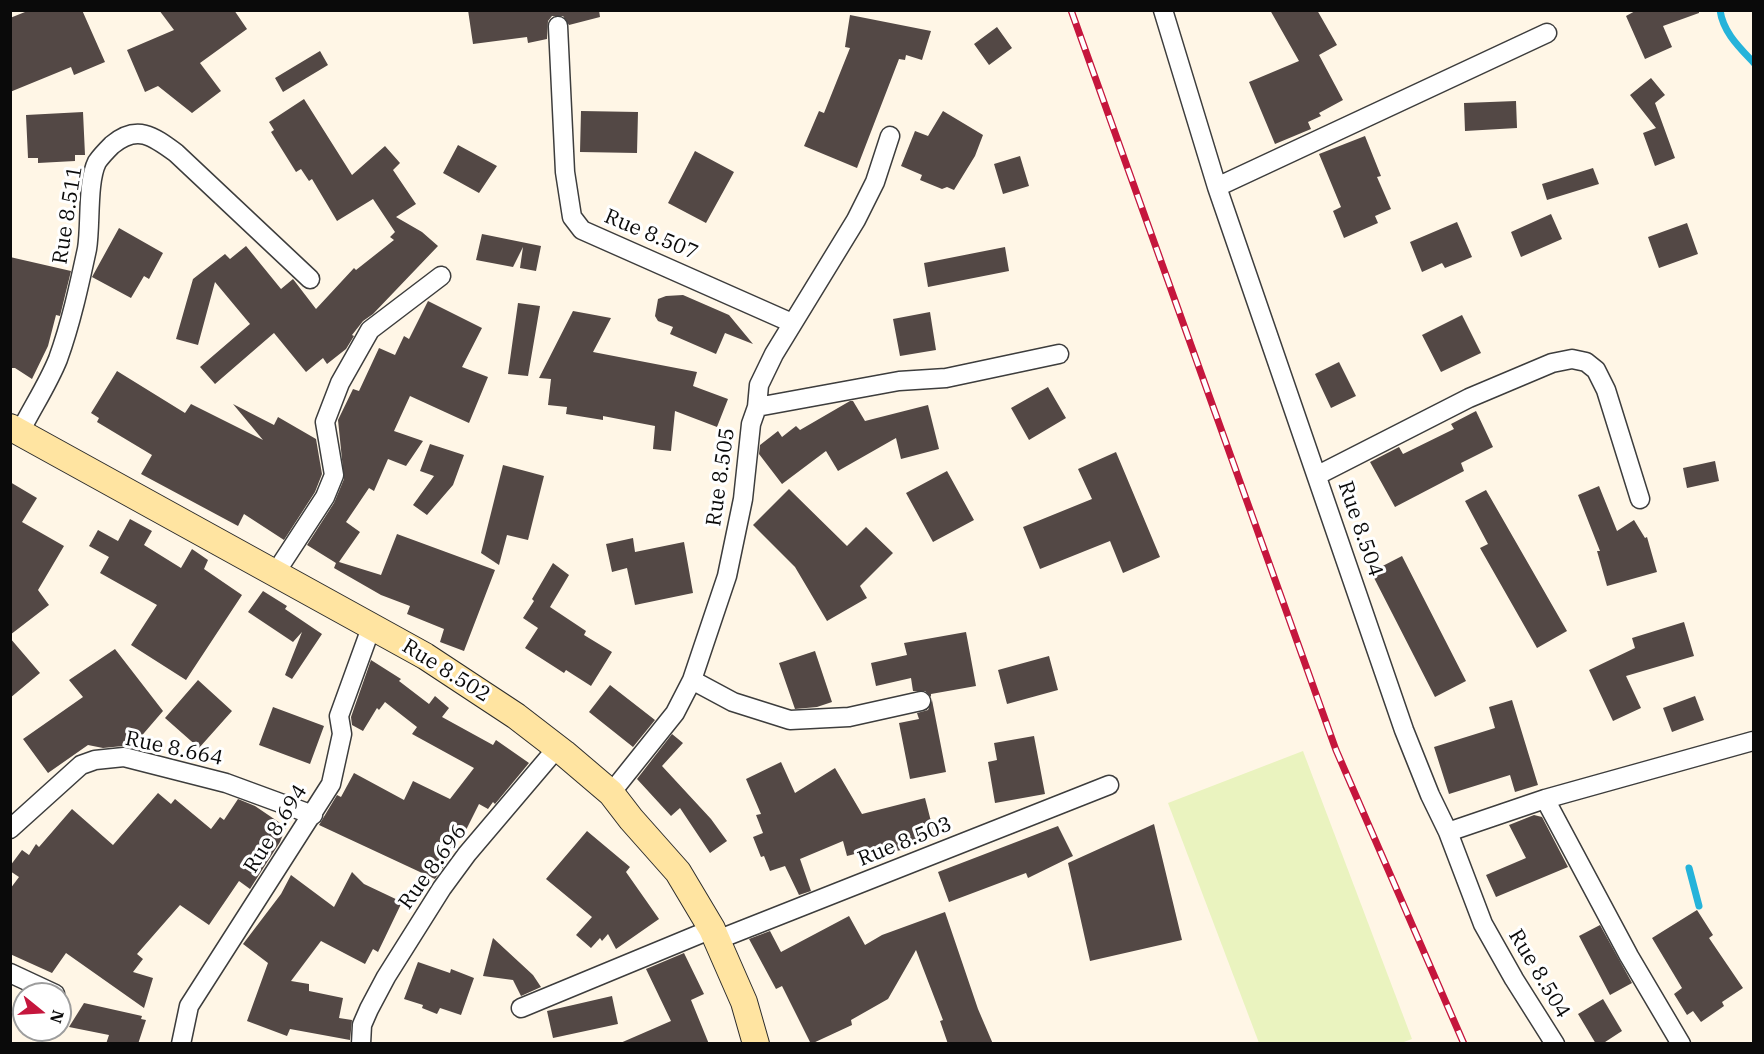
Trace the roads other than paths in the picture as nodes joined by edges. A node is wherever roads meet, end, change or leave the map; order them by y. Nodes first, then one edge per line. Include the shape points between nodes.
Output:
1 (1163, 10) edge
2 (558, 26) dead end
3 (1547, 33) dead end
4 (890, 136) dead end
5 (1217, 187) junction
6 (441, 276) dead end
7 (310, 279) dead end
8 (792, 323) junction
9 (1059, 354) dead end
10 (757, 407) junction
11 (15, 430) edge
12 (1318, 475) junction
13 (1640, 499) dead end
14 (276, 572) junction
15 (372, 625) junction
16 (692, 680) junction
17 (921, 701) dead end
18 (1752, 741) edge
19 (557, 748) junction
20 (1109, 785) dead end
21 (611, 793) junction
22 (1545, 799) junction
23 (313, 815) junction
24 (10, 829) edge
25 (1448, 832) junction
26 (715, 935) junction
27 (10, 973) edge
28 (29, 982) edge
29 (520, 1008) dead end
30 (181, 1044) edge
31 (361, 1044) edge
32 (756, 1044) edge
33 (1555, 1044) edge
34 (1681, 1044) edge

1 - 5 street, Rue 8.504
2 - 8 street, Rue 8.507 via 565,172 572,217 582,230
3 - 5 street
4 - 8 street via 861,211
5 - 12 street, Rue 8.504
6 - 14 street via 370,330 340,383 325,422 334,475 325,497
7 - 11 street, Rue 8.511 via 176,153 158,139 142,134 125,135 97,163 88,245 73,313 57,361
8 - 10 street via 759,385
9 - 10 street, Rue 8.505 via 946,378 899,381
10 - 16 street, Rue 8.505 via 727,576
11 - 14 main road, Rue 8.502
12 - 13 street via 1469,398 1552,363 1572,359 1586,362 1596,370 1606,390
12 - 25 street, Rue 8.504 via 1404,730
14 - 15 main road, Rue 8.502
15 - 19 main road, Rue 8.502 via 480,691
15 - 23 street, Rue 8.694 via 339,716 342,734 331,784
16 - 17 street via 733,702 790,720 849,717
16 - 21 street, Rue 8.505 via 675,713
18 - 22 street
19 - 21 main road, Rue 8.502
19 - 31 street, Rue 8.696 via 442,888 386,977 362,1025
20 - 26 street, Rue 8.503
21 - 26 main road, Rue 8.502 via 678,872
22 - 25 street
22 - 34 street
23 - 24 street, Rue 8.664 via 226,783 124,757 81,765
23 - 30 street, Rue 8.694 via 189,1006
25 - 33 street, Rue 8.504 via 1483,924
26 - 29 street, Rue 8.503
26 - 32 main road, Rue 8.502 via 744,1002
27 - 28 street

